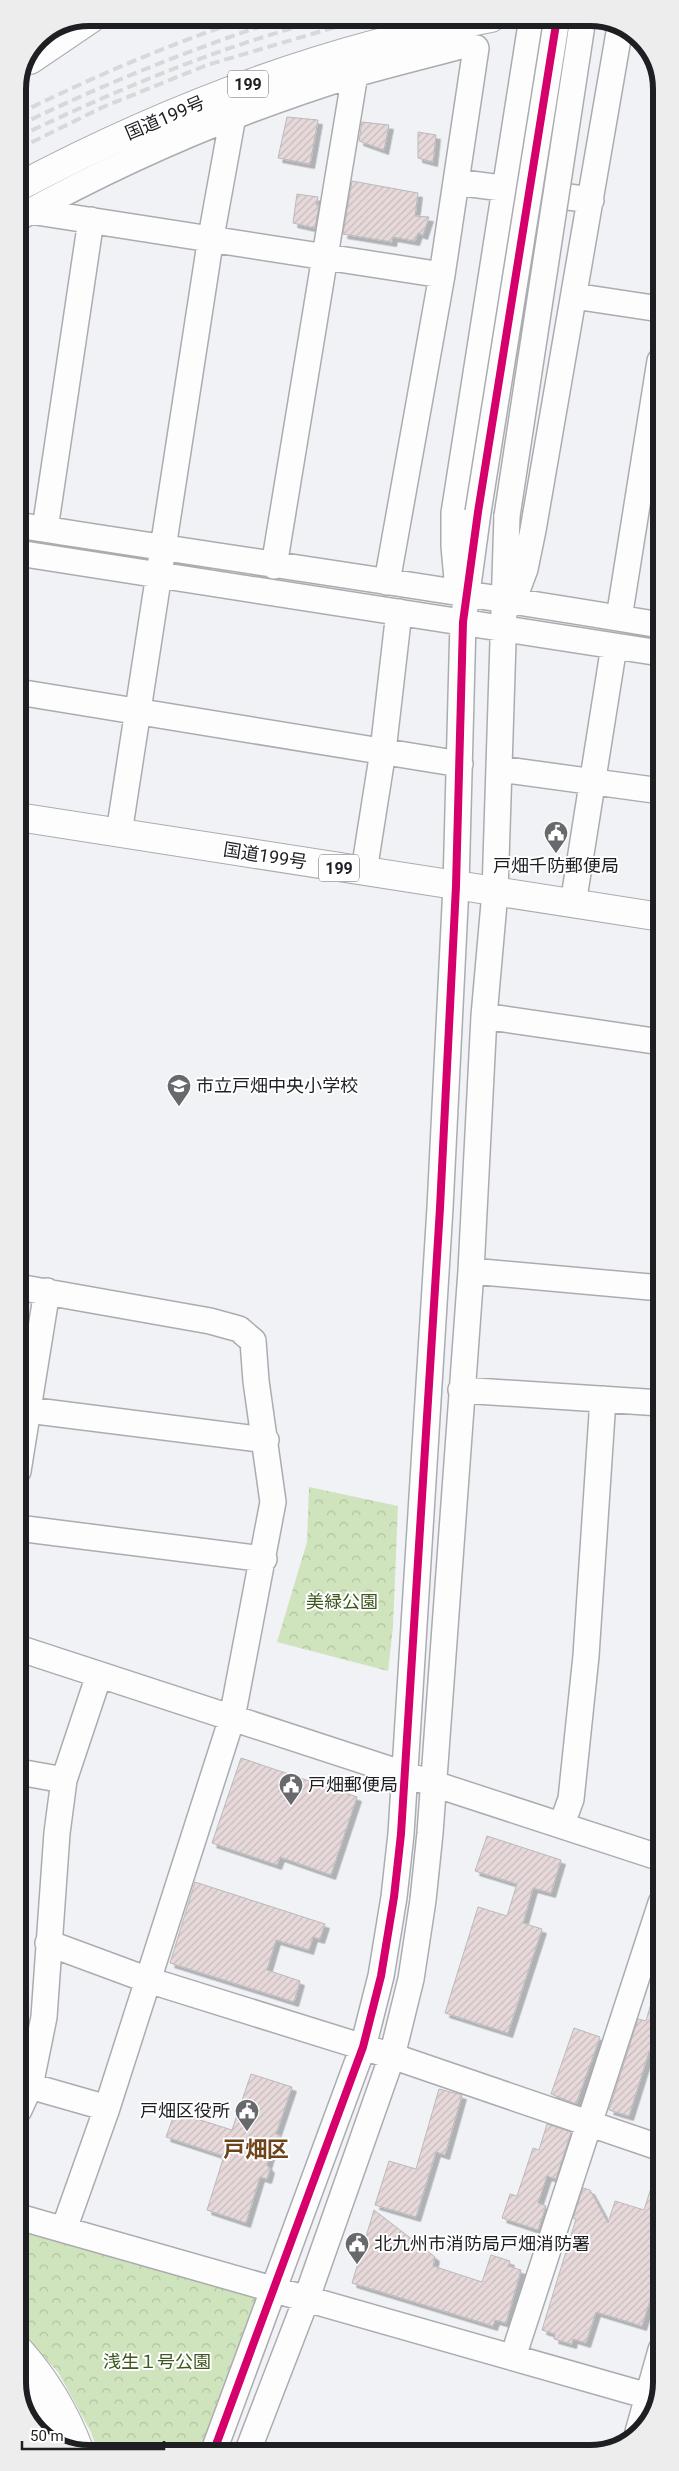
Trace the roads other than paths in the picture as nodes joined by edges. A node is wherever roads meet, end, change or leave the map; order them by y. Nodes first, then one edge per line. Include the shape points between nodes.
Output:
1 (448, 26) edge
2 (531, 26) edge
3 (556, 26) edge
4 (582, 26) edge
5 (79, 27) edge
6 (619, 34) edge
7 (36, 56) edge
8 (355, 74) junction
9 (234, 116) junction
10 (456, 182) junction
11 (504, 188) junction
12 (591, 200) junction
13 (26, 202) edge
14 (26, 203) edge
15 (26, 206) edge
16 (91, 220) junction
17 (211, 237) junction
18 (326, 256) junction
19 (442, 274) junction
20 (574, 296) junction
21 (653, 308) edge
22 (653, 405) edge
23 (26, 526) edge
24 (46, 530) junction
25 (162, 548) junction
26 (26, 554) edge
27 (274, 566) junction
28 (158, 575) junction
29 (387, 582) junction
30 (462, 593) junction
31 (509, 599) junction
32 (399, 612) junction
33 (619, 618) junction
34 (463, 622) junction
35 (653, 624) edge
36 (503, 630) junction
37 (614, 646) junction
38 (653, 652) edge
39 (26, 693) edge
40 (136, 710) junction
41 (383, 751) junction
42 (460, 764) junction
43 (500, 769) junction
44 (593, 782) junction
45 (653, 790) edge
46 (26, 818) edge
47 (119, 833) junction
48 (364, 871) junction
49 (456, 886) junction
50 (495, 892) junction
51 (573, 904) junction
52 (653, 916) edge
53 (484, 1016) junction
54 (653, 1041) edge
55 (471, 1271) junction
56 (653, 1287) edge
57 (26, 1288) edge
58 (47, 1291) junction
59 (461, 1390) junction
60 (603, 1399) junction
61 (653, 1402) edge
62 (28, 1410) junction
63 (26, 1422) edge
64 (266, 1440) junction
65 (26, 1529) edge
66 (264, 1559) junction
67 (26, 1651) edge
68 (100, 1675) junction
69 (232, 1718) junction
70 (26, 1773) edge
71 (404, 1774) junction
72 (64, 1780) junction
73 (433, 1784) junction
74 (562, 1824) junction
75 (653, 1855) edge
76 (653, 1927) edge
77 (48, 1943) junction
78 (148, 1980) junction
79 (363, 2047) junction
80 (392, 2056) junction
81 (26, 2080) edge
82 (26, 2083) edge
83 (107, 2108) junction
84 (590, 2123) junction
85 (653, 2145) edge
86 (26, 2219) edge
87 (64, 2229) junction
88 (274, 2290) junction
89 (306, 2300) junction
90 (26, 2358) edge
91 (513, 2358) junction
92 (652, 2397) edge
93 (76, 2444) edge
94 (216, 2445) edge
95 (250, 2445) edge

1 - 13 main road, 国道199号 / 199 via 334,55 235,88 132,130
2 - 11 street
3 - 30 street, bridge via 478,512
4 - 31 street, bridge via 508,516
5 - 7 main road
6 - 12 street
8 - 9 street
8 - 10 street via 461,46 476,48
8 - 18 street
9 - 14 street
9 - 17 street
10 - 11 street
10 - 19 street
11 - 12 street
11 - 30 street via 454,513 454,554
12 - 20 street
15 - 16 street
16 - 17 street
16 - 24 street
17 - 18 street
17 - 25 street
18 - 19 street
18 - 27 street
19 - 29 street
20 - 21 street
20 - 31 street via 525,569
22 - 33 street
23 - 24 street
24 - 25 street
25 - 27 street
25 - 28 street
26 - 28 street
27 - 29 street
28 - 32 street
28 - 40 street
29 - 30 street
30 - 31 street
30 - 34 street
31 - 33 street
31 - 36 street
32 - 34 street
32 - 41 street
33 - 35 street
34 - 36 street
34 - 42 street
36 - 37 street
36 - 43 street
37 - 38 street
37 - 44 street
39 - 40 street
40 - 41 street
40 - 47 street
41 - 42 street
41 - 48 street
42 - 49 street
43 - 44 street
43 - 50 street
44 - 45 street
44 - 51 street
46 - 47 main road, 国道199号 / 199
47 - 48 main road, 国道199号 / 199
48 - 49 main road, 国道199号 / 199
49 - 50 main road, 国道199号 / 199
49 - 71 street
50 - 51 main road, 国道199号 / 199
50 - 53 street
51 - 52 main road, 国道199号 / 199
53 - 54 street
53 - 55 street
55 - 56 street
55 - 59 street
57 - 58 street
58 - 62 street
58 - 64 street via 239,1329 253,1341
59 - 60 street
59 - 73 street
60 - 61 street
60 - 74 street via 586,1656 571,1799
62 - 63 street
62 - 64 street
64 - 66 street via 273,1502
65 - 66 street
66 - 69 street
67 - 68 street
68 - 69 street
68 - 72 street
69 - 71 street
69 - 78 street
70 - 72 street
71 - 73 street
71 - 79 street via 394,1897 381,1976
72 - 77 street
73 - 74 street
73 - 80 street via 423,1900 410,1979
74 - 75 street
76 - 84 street
77 - 78 street
77 - 81 street via 44,2018
78 - 79 street
78 - 83 street
79 - 80 street
79 - 88 street
80 - 84 street
80 - 89 street
82 - 83 street
83 - 87 street
84 - 85 street
84 - 91 street
86 - 87 street
87 - 88 street
88 - 89 street
88 - 94 street
89 - 91 street
89 - 95 street
90 - 93 main road via 58,2403
91 - 92 street

